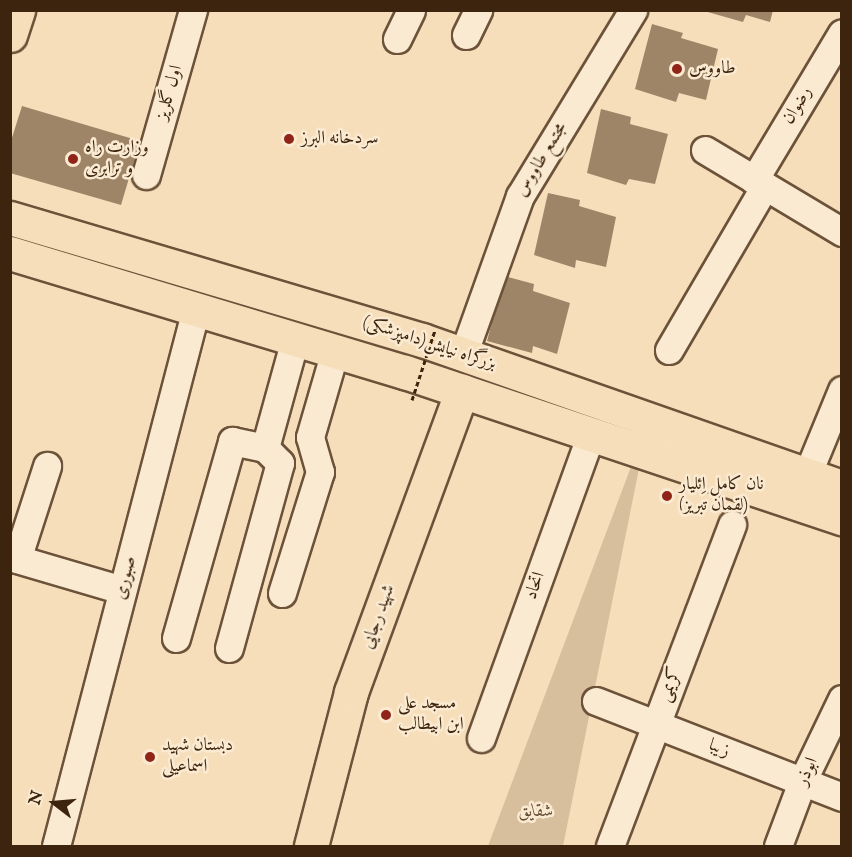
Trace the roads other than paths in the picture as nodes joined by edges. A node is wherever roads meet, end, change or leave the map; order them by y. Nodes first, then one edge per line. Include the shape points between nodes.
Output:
1 (18, 10) edge
2 (193, 10) edge
3 (411, 10) edge
4 (478, 10) edge
5 (633, 10) edge
6 (842, 33) edge
7 (10, 35) edge
8 (466, 35) dead end
9 (397, 39) dead end
10 (705, 150) dead end
11 (146, 175) dead end
12 (760, 183) junction
13 (10, 218) edge
14 (842, 232) edge
15 (10, 253) edge
16 (196, 309) junction
17 (295, 339) junction
18 (669, 350) dead end
19 (335, 351) junction
20 (463, 355) junction
21 (842, 390) edge
22 (462, 392) junction
23 (591, 434) junction
24 (265, 448) junction
25 (47, 466) dead end
26 (807, 475) junction
27 (842, 487) edge
28 (842, 518) edge
29 (732, 524) dead end
30 (14, 558) edge
31 (123, 590) junction
32 (282, 593) dead end
33 (176, 638) dead end
34 (229, 648) dead end
35 (842, 699) edge
36 (596, 700) dead end
37 (656, 724) junction
38 (481, 738) dead end
39 (802, 782) junction
40 (842, 797) edge
41 (56, 846) edge
42 (311, 846) edge
43 (610, 846) edge
44 (778, 846) edge

1 - 7 main road
2 - 11 street, اول گلریز
3 - 9 street
4 - 8 street
5 - 20 street, مجتمع طاووس via 520,196
6 - 12 street, رضوان
10 - 12 street
12 - 14 street
12 - 18 street, رضوان
13 - 20 main road, بزرگراه نیایش(دامپزشکی)
15 - 16 main road, بزرگراه نیایش(دامپزشکی)
16 - 17 main road, بزرگراه نیایش(دامپزشکی)
16 - 31 street, صبوری
17 - 19 main road, بزرگراه نیایش(دامپزشکی)
17 - 24 street
19 - 22 main road, بزرگراه نیایش(دامپزشکی)
19 - 32 street via 310,437 320,472
20 - 26 main road, بزرگراه نیایش(دامپزشکی)
21 - 26 street
22 - 23 main road, بزرگراه نیایش(دامپزشکی)
22 - 42 main road, شهید رجایی via 351,692
23 - 28 main road, بزرگراه نیایش(دامپزشکی)
23 - 38 street, اتحاد
24 - 33 street via 232,441
24 - 34 street via 280,464
25 - 30 street
26 - 27 main road, بزرگراه نیایش(دامپزشکی)
29 - 37 street, کریمی
30 - 31 street
31 - 41 street, صبوری
35 - 39 street, ابوذر
36 - 37 street, زیبا
37 - 39 street, زیبا
37 - 43 street, کریمی
39 - 40 street, زیبا
39 - 44 street, ابوذر

